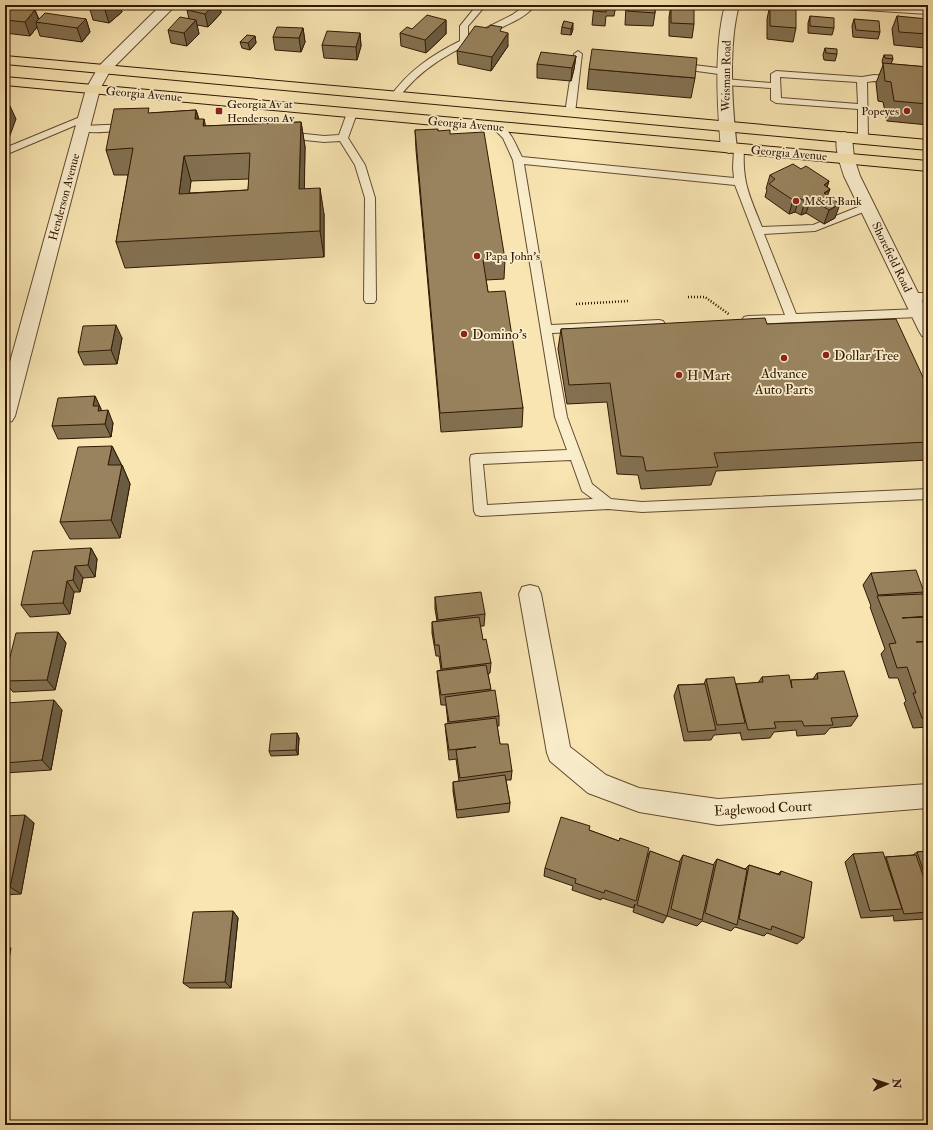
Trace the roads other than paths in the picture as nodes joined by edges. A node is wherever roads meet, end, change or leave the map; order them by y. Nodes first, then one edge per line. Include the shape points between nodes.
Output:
1 (169, 5) edge
2 (482, 5) edge
3 (531, 5) edge
4 (732, 5) edge
5 (849, 5) edge
6 (928, 10) edge
7 (464, 43) junction
8 (578, 54) dead end
9 (5, 60) edge
10 (672, 66) edge
11 (104, 69) junction
12 (725, 77) junction
13 (862, 80) junction
14 (5, 81) edge
15 (928, 82) edge
16 (775, 86) junction
17 (93, 89) junction
18 (395, 97) junction
19 (863, 107) junction
20 (352, 113) junction
21 (570, 113) junction
22 (84, 123) junction
23 (141, 127) edge
24 (497, 127) junction
25 (726, 127) junction
26 (278, 134) edge
27 (844, 137) junction
28 (343, 138) junction
29 (863, 138) junction
30 (928, 145) edge
31 (734, 148) junction
32 (5, 152) edge
33 (846, 158) junction
34 (518, 160) junction
35 (928, 166) edge
36 (740, 182) junction
37 (867, 207) junction
38 (831, 209) edge
39 (844, 216) junction
40 (813, 217) dead end
41 (797, 229) junction
42 (758, 231) junction
43 (370, 300) dead end
44 (920, 302) edge
45 (792, 318) junction
46 (738, 321) edge
47 (668, 324) edge
48 (546, 329) junction
49 (928, 330) edge
50 (5, 416) edge
51 (575, 455) junction
52 (928, 494) edge
53 (608, 504) junction
54 (530, 594) dead end
55 (928, 796) edge

1 - 11 street, Henderson Avenue
2 - 7 lane via 464,26
3 - 7 lane
4 - 12 street, Weisman Road via 728,18
5 - 6 street
7 - 18 lane via 414,73
8 - 21 lane
9 - 11 main road, Georgia Avenue
10 - 12 lane
11 - 17 street, Henderson Avenue
11 - 18 main road, Georgia Avenue
12 - 16 lane
12 - 25 street, Weisman Road
13 - 15 lane via 874,78
13 - 16 lane via 776,74
13 - 19 lane
14 - 17 main road, Georgia Avenue
16 - 19 lane via 776,100
17 - 20 main road, Georgia Avenue
17 - 22 street, Henderson Avenue
18 - 21 main road, Georgia Avenue
19 - 29 lane
20 - 24 main road, Georgia Avenue
20 - 28 lane
21 - 25 main road, Georgia Avenue
22 - 23 lane
22 - 32 lane via 36,138
22 - 50 street, Henderson Avenue
24 - 31 main road, Georgia Avenue
24 - 34 lane via 507,137
25 - 27 main road, Georgia Avenue
25 - 31 street, Weisman Road
26 - 28 lane via 324,140
27 - 29 main road, Georgia Avenue
27 - 33 street, Shorefield Road
28 - 43 lane via 360,164 370,198
29 - 30 main road, Georgia Avenue
31 - 33 main road, Georgia Avenue
31 - 36 lane
33 - 35 main road, Georgia Avenue
33 - 37 street, Shorefield Road
34 - 36 lane
34 - 48 lane
36 - 42 lane
37 - 39 lane
37 - 44 street, Shorefield Road
38 - 39 lane
39 - 41 lane via 815,228
40 - 41 lane
41 - 42 lane
42 - 45 lane
44 - 45 lane
44 - 49 street, Shorefield Road
45 - 46 lane
47 - 48 lane
48 - 51 lane via 561,417
51 - 53 lane via 587,487
51 - 53 lane via 476,459 481,511
52 - 53 lane via 642,507
54 - 55 street, Eaglewood Court via 559,753 597,784 639,800 718,812

